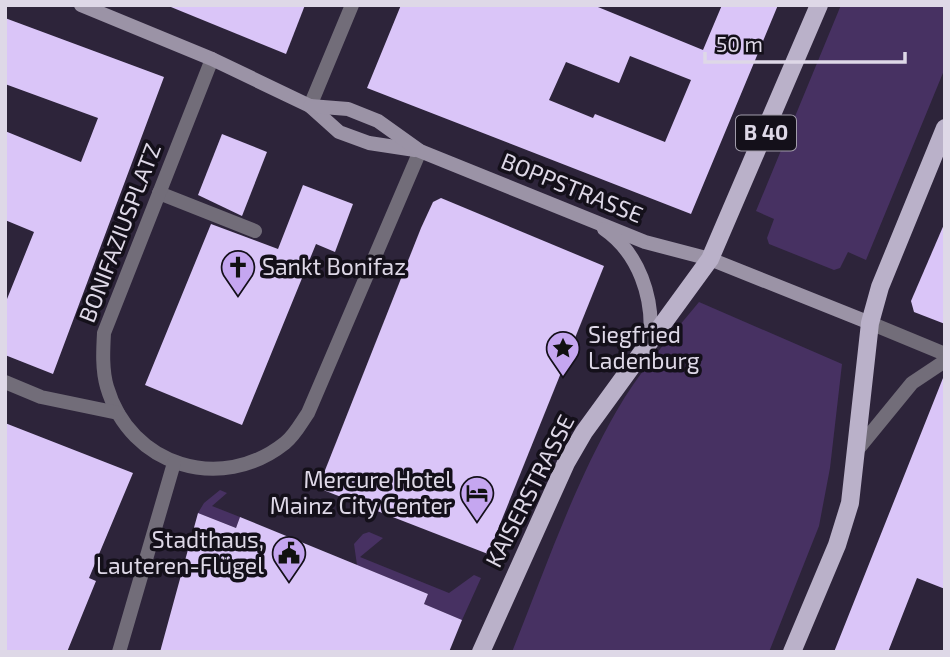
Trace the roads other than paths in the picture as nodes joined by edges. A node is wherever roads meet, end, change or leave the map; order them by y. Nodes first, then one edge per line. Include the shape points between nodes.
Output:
1 (81, 5) edge
2 (352, 5) edge
3 (819, 5) edge
4 (212, 60) junction
5 (310, 106) junction
6 (945, 128) edge
7 (420, 151) junction
8 (159, 194) junction
9 (585, 216) junction
10 (255, 231) dead end
11 (710, 259) junction
12 (870, 323) junction
13 (650, 339) junction
14 (945, 354) edge
15 (945, 361) edge
16 (5, 382) edge
17 (118, 413) junction
18 (858, 449) junction
19 (174, 463) junction
20 (119, 652) edge
21 (481, 652) edge
22 (792, 652) edge

1 - 4 street, BOPPSTRASSE
2 - 5 street
3 - 11 main road, KAISERSTRASSE / B 40
4 - 5 street, BOPPSTRASSE
4 - 8 street, BONIFAZIUSPLATZ
5 - 7 street, BOPPSTRASSE via 348,109 378,121
5 - 7 street, BOPPSTRASSE via 339,132 369,144
6 - 12 main road via 883,277
7 - 9 street, BOPPSTRASSE
7 - 19 street, BONIFAZIUSPLATZ via 308,413 296,431 287,442 251,463 212,468
8 - 10 street
8 - 17 street, BONIFAZIUSPLATZ via 104,333 107,386
9 - 11 street, BOPPSTRASSE via 668,250
9 - 13 street via 631,254 652,314
11 - 12 street
11 - 13 main road, KAISERSTRASSE / B 40
12 - 14 street
12 - 18 main road
13 - 21 main road, KAISERSTRASSE / B 40 via 566,463
15 - 18 street via 912,383
16 - 17 street via 41,397
17 - 19 street, BONIFAZIUSPLATZ via 140,441
18 - 22 main road via 850,503 837,545
19 - 20 street

